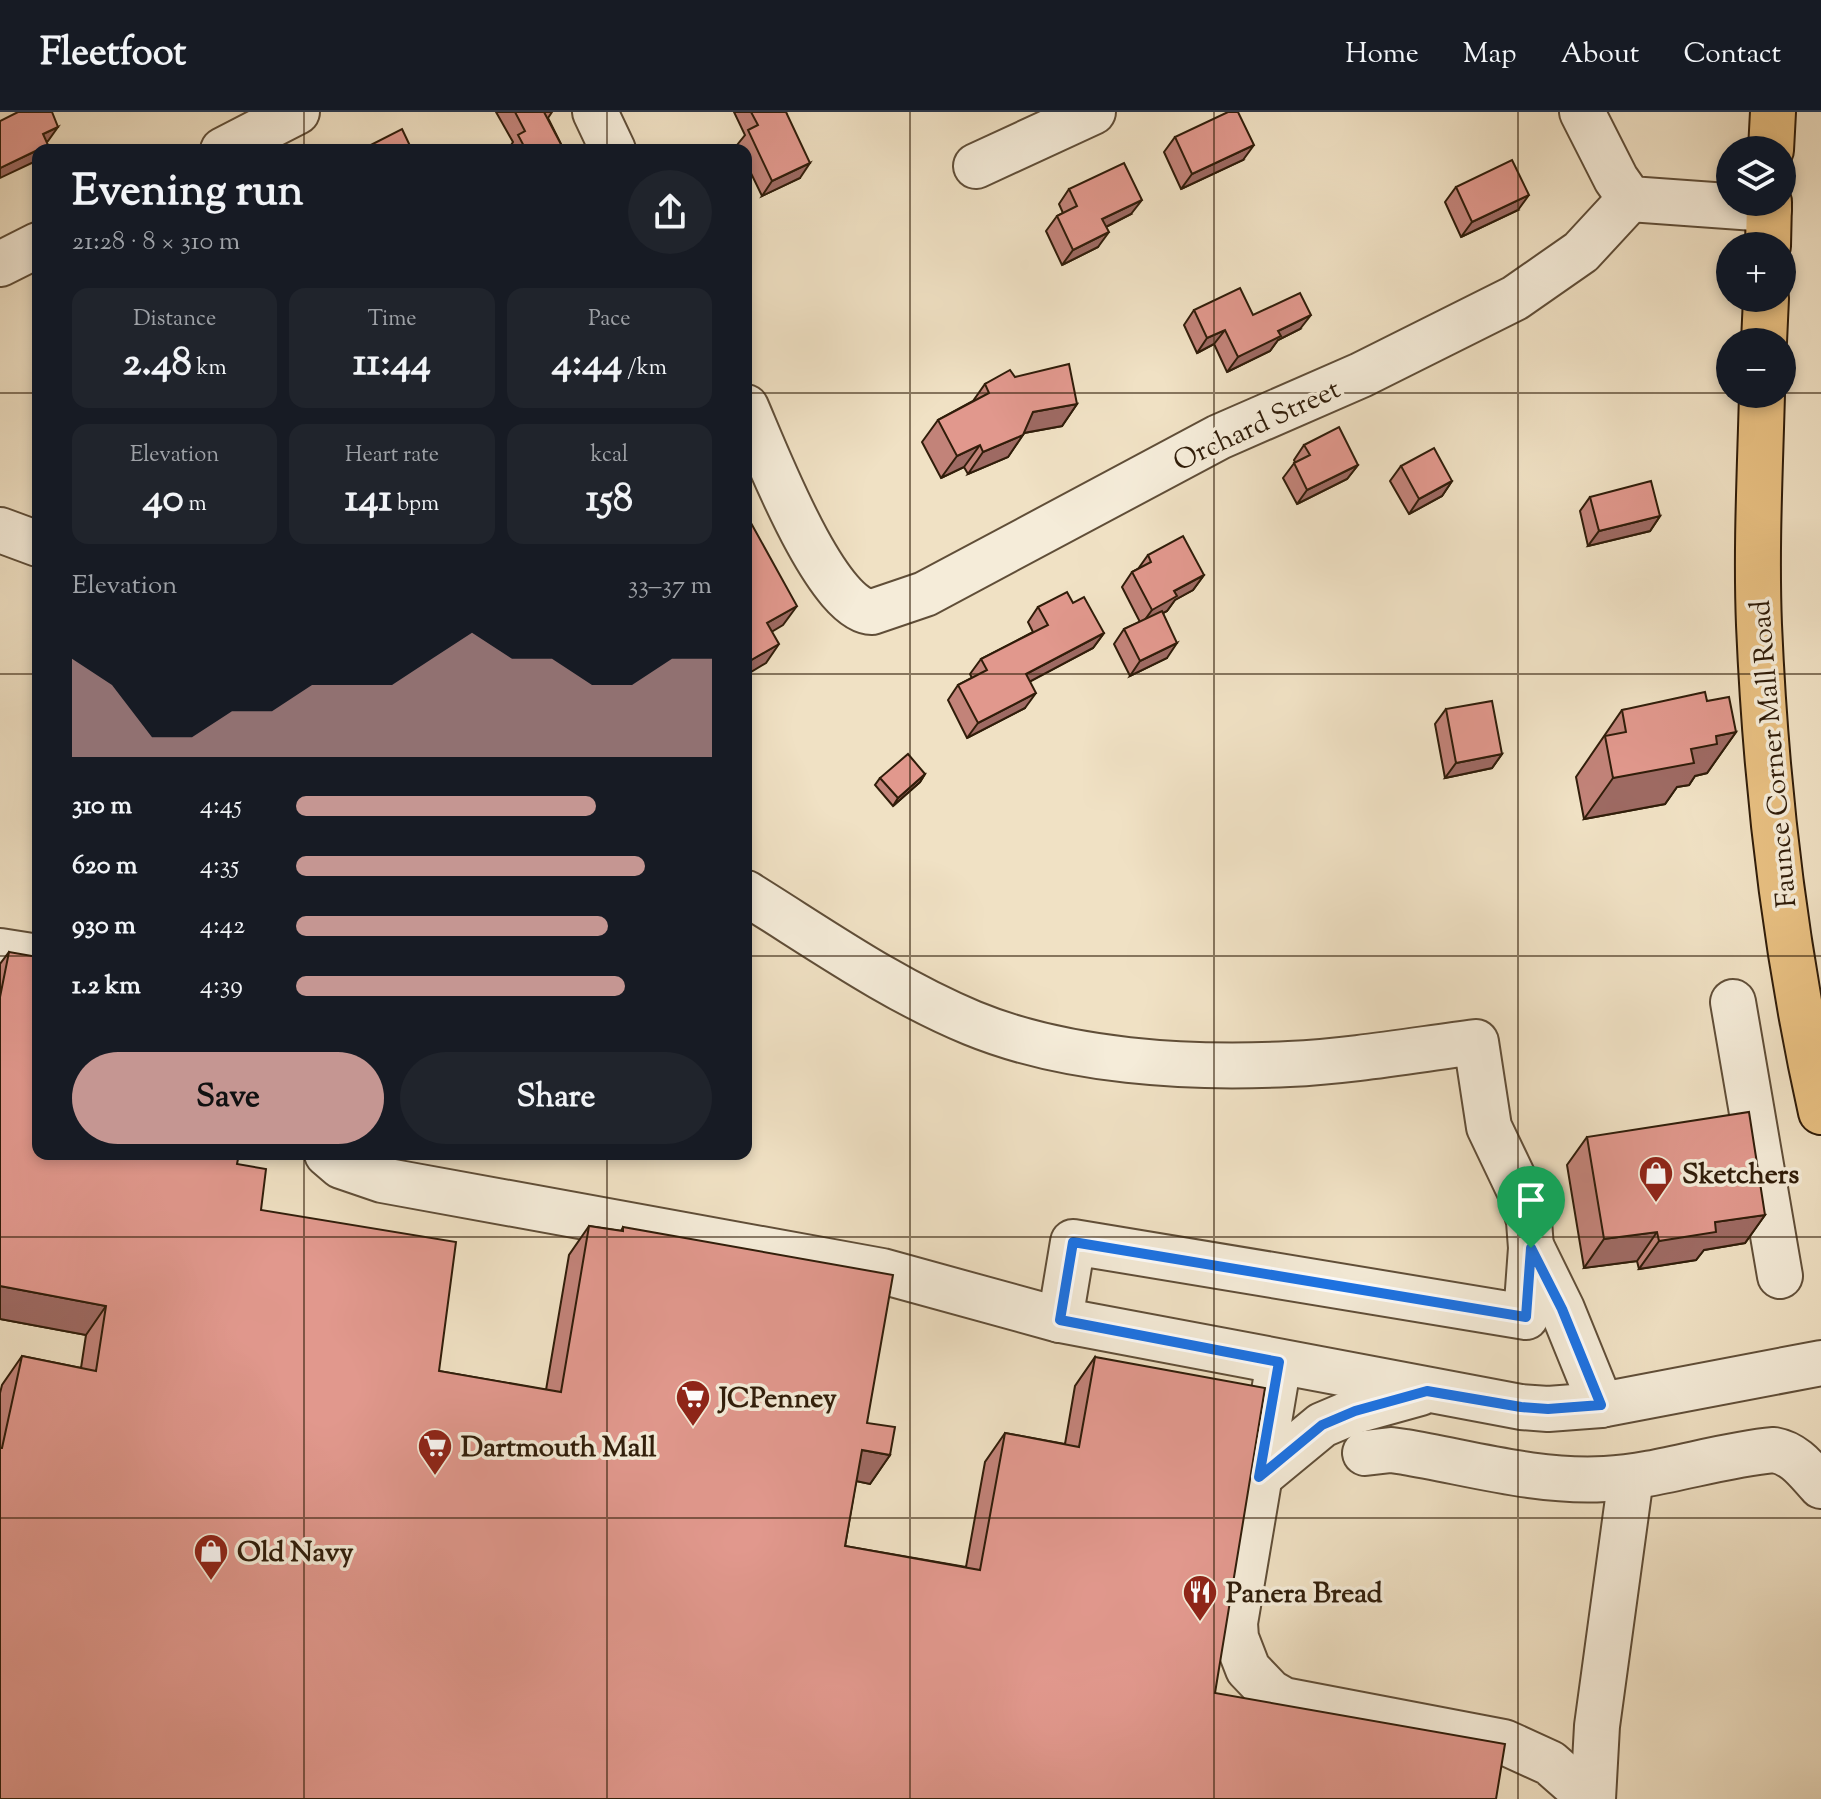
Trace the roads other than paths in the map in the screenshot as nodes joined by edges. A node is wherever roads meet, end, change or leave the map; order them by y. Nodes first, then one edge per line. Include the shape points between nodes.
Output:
1 (297, 112) edge
2 (595, 112) edge
3 (1093, 112) edge
4 (1582, 112) edge
5 (1773, 112) edge
6 (1772, 136) edge
7 (235, 144) edge
8 (610, 144) edge
9 (976, 166) dead end
10 (1630, 199) junction
11 (1769, 219) edge
12 (32, 248) edge
13 (0, 264) edge
14 (1762, 408) edge
15 (752, 420) edge
16 (0, 530) edge
17 (32, 542) edge
18 (752, 897) edge
19 (0, 951) edge
20 (32, 956) edge
21 (1733, 1002) dead end
22 (1821, 1112) edge
23 (334, 1160) edge
24 (1531, 1248) junction
25 (1780, 1276) dead end
26 (1060, 1320) junction
27 (1279, 1362) junction
28 (1821, 1363) edge
29 (1427, 1391) junction
30 (1601, 1405) junction
31 (1365, 1453) dead end
32 (1259, 1477) junction
33 (1631, 1477) junction
34 (1821, 1486) edge
35 (1592, 1799) edge

1 - 7 street
2 - 8 street
3 - 9 street
4 - 10 street
5 - 6 main road
10 - 11 street
10 - 15 street, Orchard Street via 1581,252 1515,298 1361,375 1219,437 925,594 872,612 859,610 821,568
12 - 13 street
14 - 22 main road, Faunce Corner Mall Road via 1759,623 1769,774 1785,916
16 - 17 street
18 - 24 street via 930,1004 1014,1039 1060,1049 1149,1061 1243,1065 1340,1060 1476,1042 1489,1127 1521,1194
19 - 20 street
21 - 25 street
23 - 26 street via 382,1180 882,1271
24 - 26 street via 1526,1317 1073,1242
24 - 30 street
26 - 27 street
27 - 29 street
27 - 32 street
28 - 30 street
29 - 30 street via 1521,1407
29 - 32 street via 1322,1425
31 - 33 street via 1391,1450 1548,1477
32 - 35 street via 1235,1623 1240,1653 1264,1686 1301,1705 1504,1742 1550,1763
33 - 34 street via 1774,1450 1795,1458
33 - 35 street

